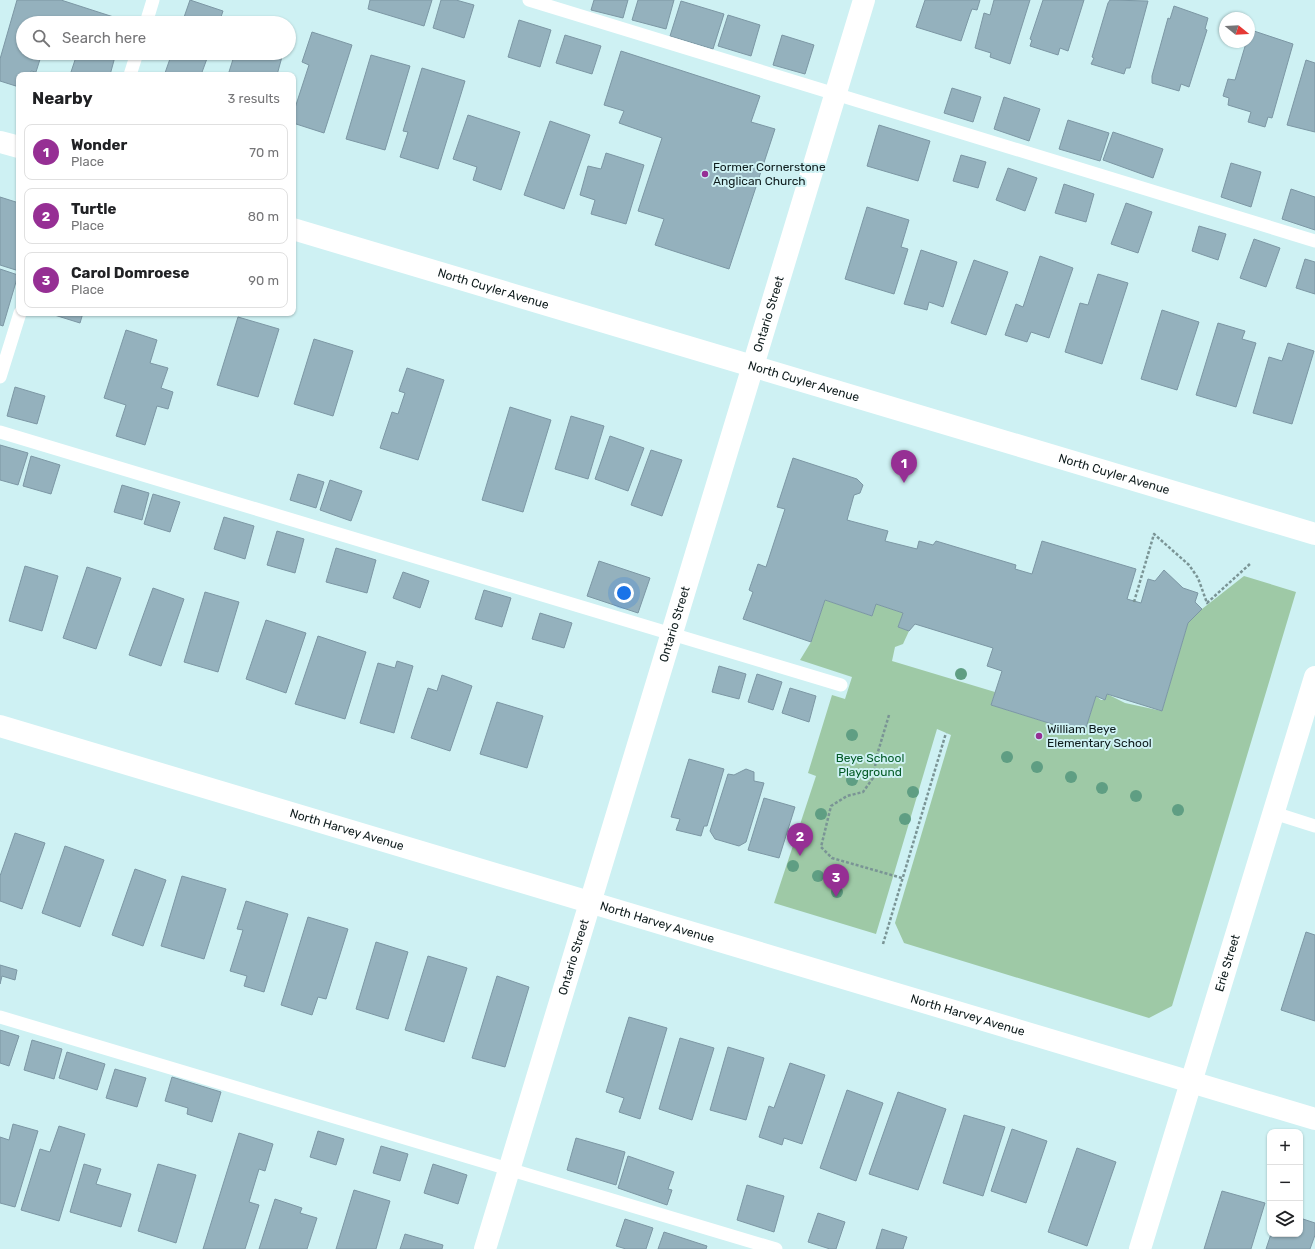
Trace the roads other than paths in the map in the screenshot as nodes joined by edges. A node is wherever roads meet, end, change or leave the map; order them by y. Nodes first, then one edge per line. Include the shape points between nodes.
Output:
1 (153, 0) edge
2 (528, 0) edge
3 (864, 0) edge
4 (148, 16) edge
5 (135, 60) edge
6 (131, 72) edge
7 (835, 94) junction
8 (0, 142) edge
9 (16, 146) edge
10 (296, 230) edge
11 (1315, 240) edge
12 (19, 316) edge
13 (753, 366) junction
14 (0, 377) edge
15 (0, 432) edge
16 (1315, 534) edge
17 (672, 633) junction
18 (1315, 677) edge
19 (841, 685) dead end
20 (0, 726) edge
21 (1274, 813) junction
22 (1315, 826) edge
23 (590, 903) junction
24 (0, 1018) edge
25 (1191, 1082) junction
26 (1315, 1119) edge
27 (509, 1169) junction
28 (485, 1249) edge
29 (776, 1249) edge
30 (1140, 1249) edge

1 - 4 lane
2 - 7 lane
3 - 7 street, Ontario Street
5 - 6 lane
7 - 11 lane
7 - 13 street, Ontario Street
8 - 9 street
10 - 13 street, North Cuyler Avenue
12 - 14 lane
13 - 16 street, North Cuyler Avenue
13 - 17 street, Ontario Street
15 - 17 lane
17 - 19 lane
17 - 23 street, Ontario Street
18 - 21 street, Erie Street
20 - 23 street, North Harvey Avenue
21 - 22 lane
21 - 25 street, Erie Street
23 - 25 street, North Harvey Avenue
23 - 27 street, Ontario Street
24 - 27 lane
25 - 26 street, North Harvey Avenue
25 - 30 street, Erie Street
27 - 28 street, Ontario Street
27 - 29 lane

